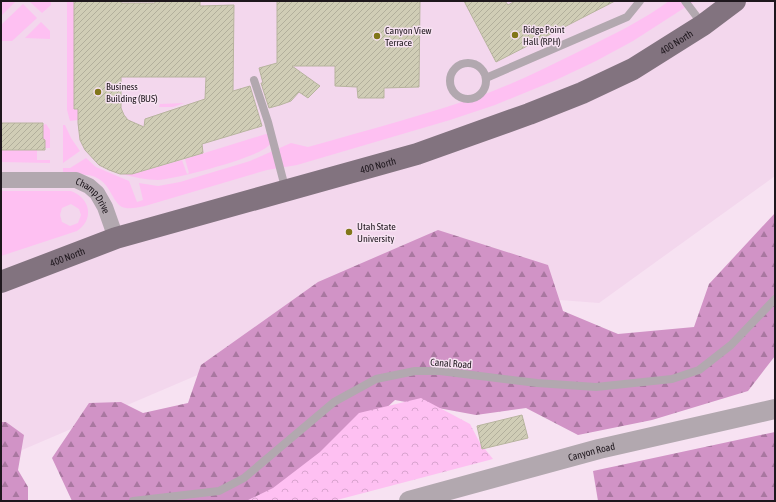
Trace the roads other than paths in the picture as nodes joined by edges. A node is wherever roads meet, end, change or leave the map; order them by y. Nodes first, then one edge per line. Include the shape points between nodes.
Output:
1 (640, 1) edge
2 (685, 1) edge
3 (735, 1) edge
4 (703, 25) junction
5 (486, 78) junction
6 (254, 80) dead end
7 (1, 180) edge
8 (286, 191) junction
9 (116, 238) junction
10 (1, 282) edge
11 (775, 299) edge
12 (775, 409) edge
13 (133, 501) edge
14 (409, 501) edge

1 - 5 lane via 627,17
2 - 4 lane
3 - 4 main road, 400 North
4 - 8 main road, 400 North via 633,69 582,93 417,154
5 - 5 lane via 478,66 466,63 456,68 450,78 456,94 473,98 482,91
6 - 8 lane
7 - 9 street, Champ Drive via 76,180 89,186 97,193 105,207
8 - 9 main road, 400 North
9 - 10 main road, 400 North
11 - 13 lane, Canal Road via 731,346 699,370 672,379 596,387 537,383 440,371 416,371 376,379 334,402 244,478 219,491
12 - 14 street, Canyon Road via 599,449

